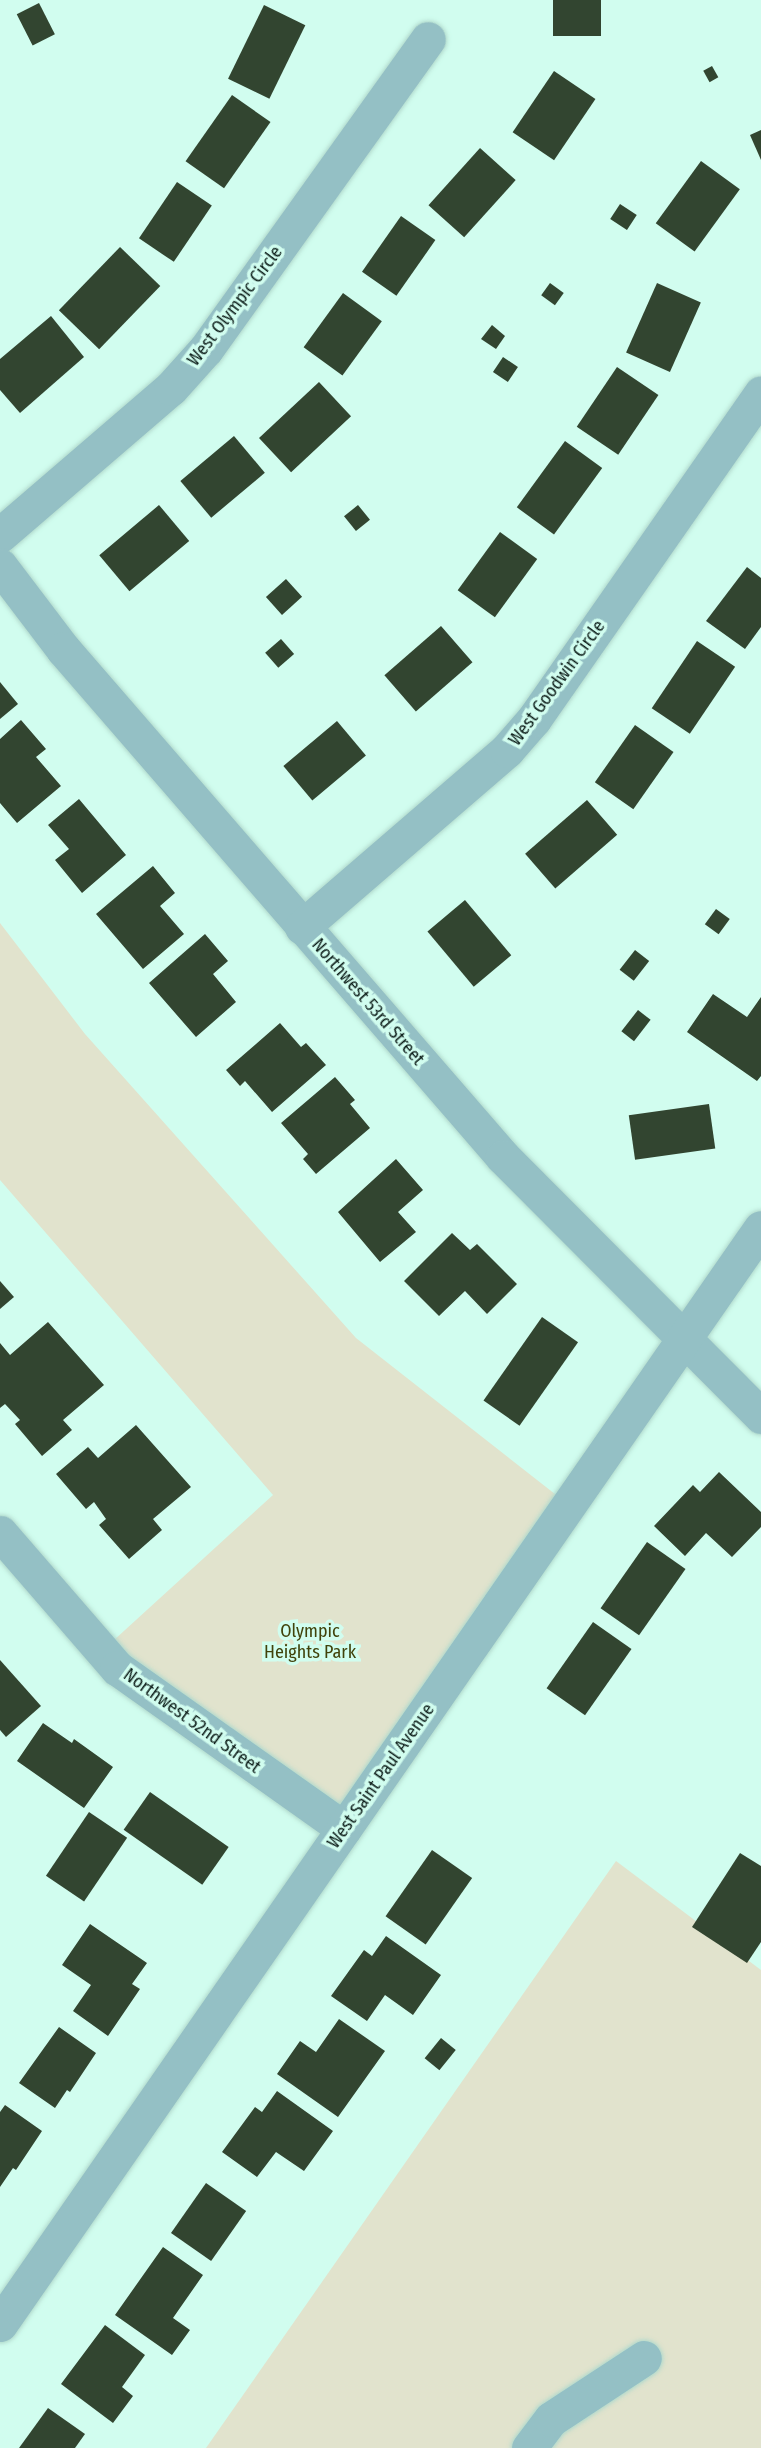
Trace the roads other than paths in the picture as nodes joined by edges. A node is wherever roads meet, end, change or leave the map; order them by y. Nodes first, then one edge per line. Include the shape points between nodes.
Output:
1 (428, 38) dead end
2 (761, 393) edge
3 (0, 535) edge
4 (0, 566) edge
5 (302, 927) junction
6 (761, 1228) edge
7 (685, 1340) junction
8 (761, 1416) edge
9 (0, 1533) edge
10 (344, 1829) junction
11 (0, 2324) edge
12 (644, 2358) dead end
13 (529, 2448) edge

1 - 3 street, West Olympic Circle via 206,349 171,388
2 - 5 street, West Goodwin Circle via 534,719 507,750
4 - 5 street, Northwest 53rd Street via 63,649
5 - 7 street, Northwest 53rd Street via 503,1157
6 - 7 street, West Saint Paul Avenue
7 - 8 street, Northwest 53rd Street
7 - 10 street, West Saint Paul Avenue
9 - 10 street, Northwest 52nd Street via 117,1668
10 - 11 street, West Saint Paul Avenue
12 - 13 street via 551,2419

